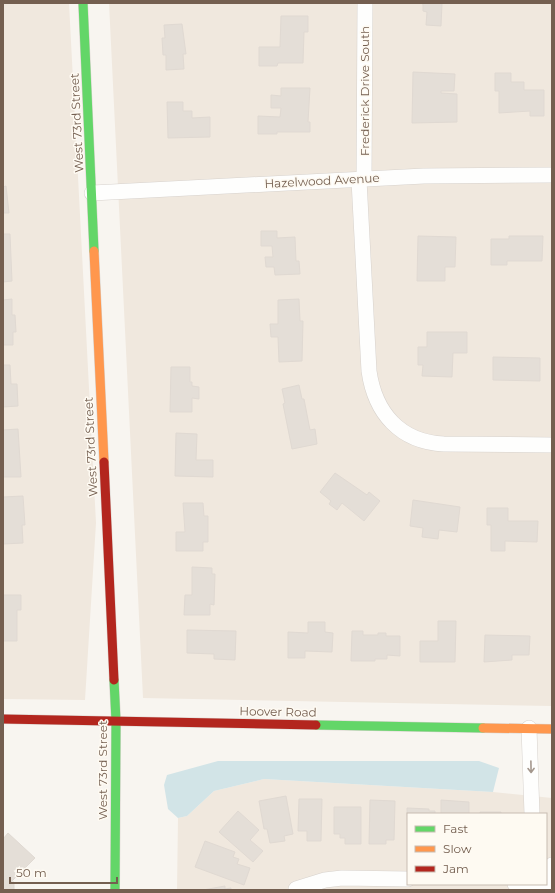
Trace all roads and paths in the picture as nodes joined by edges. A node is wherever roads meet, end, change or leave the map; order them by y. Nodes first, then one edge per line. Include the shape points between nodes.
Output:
1 (83, 3) edge
2 (365, 3) edge
3 (552, 175) edge
4 (361, 179) junction
5 (92, 193) junction
6 (552, 446) edge
7 (3, 719) edge
8 (116, 721) junction
9 (530, 728) junction
10 (552, 729) edge
11 (532, 813) edge
12 (552, 865) edge
13 (407, 879) edge
14 (296, 889) dead end
15 (115, 890) edge
16 (547, 890) edge

1 - 5 main road, West 73rd Street
2 - 4 street, Frederick Drive South
3 - 4 street, Hazelwood Avenue via 447,175
4 - 5 street, Hazelwood Avenue
4 - 6 street, Frederick Drive South via 370,377 376,400 385,415 402,431 439,444
5 - 8 main road, West 73rd Street
7 - 8 main road, Hoover Road
8 - 9 main road, Hoover Road
8 - 15 main road, West 73rd Street
9 - 10 main road, Hoover Road
9 -> 11 street
12 - 16 street
13 - 14 street via 342,878 325,880

